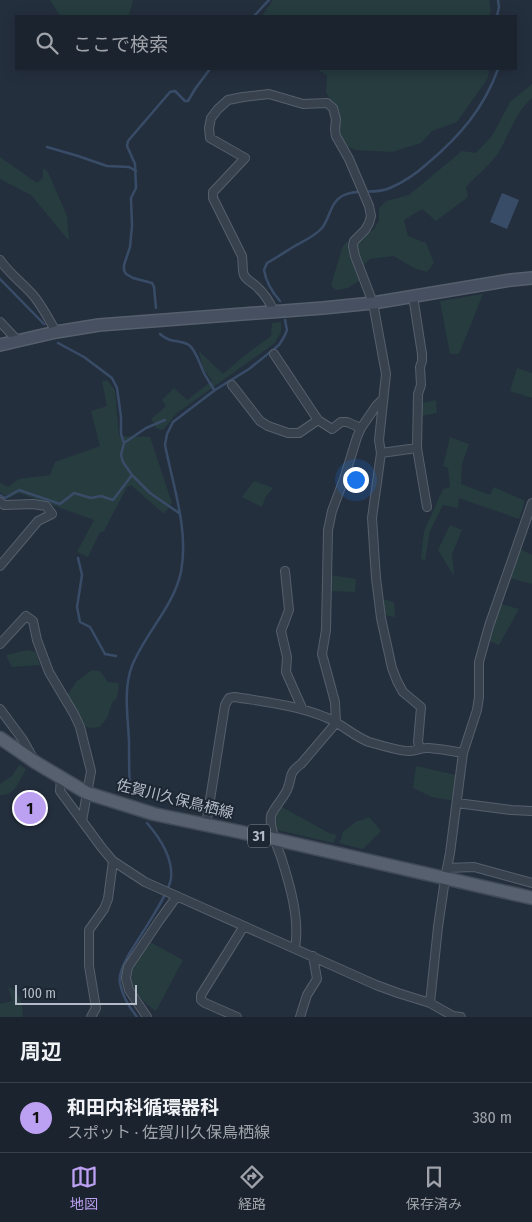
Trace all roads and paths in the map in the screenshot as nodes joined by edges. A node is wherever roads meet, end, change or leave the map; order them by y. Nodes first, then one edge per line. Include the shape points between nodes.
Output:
1 (0, 260) edge
2 (532, 278) edge
3 (413, 296) junction
4 (373, 303) junction
5 (274, 312) junction
6 (0, 322) edge
7 (56, 332) junction
8 (18, 341) junction
9 (0, 345) edge
10 (274, 354) dead end
11 (232, 385) dead end
12 (383, 400) junction
13 (318, 420) junction
14 (361, 428) junction
15 (417, 448) junction
16 (381, 453) junction
17 (0, 502) edge
18 (532, 503) edge
19 (427, 507) dead end
20 (0, 566) edge
21 (285, 571) dead end
22 (0, 644) edge
23 (302, 708) junction
24 (0, 709) edge
25 (336, 723) junction
26 (0, 738) edge
27 (420, 748) junction
28 (464, 753) junction
29 (35, 762) junction
30 (61, 778) junction
31 (87, 793) junction
32 (456, 803) junction
33 (532, 811) edge
34 (82, 821) junction
35 (206, 825) junction
36 (274, 840) junction
37 (113, 861) junction
38 (446, 873) junction
39 (532, 883) edge
40 (175, 895) junction
41 (532, 897) edge
42 (244, 926) junction
43 (295, 948) junction
44 (314, 956) junction
45 (430, 1003) junction
46 (92, 1017) edge
47 (147, 1017) edge
48 (237, 1017) edge
49 (300, 1017) edge
50 (456, 1017) edge

1 - 7 street via 34,296
2 - 3 street
3 - 4 street
3 - 15 street via 422,354
4 - 5 street
4 - 5 street via 353,246 369,223 369,206 336,136 333,108 327,103 303,104 269,94 228,100 211,118 209,128 210,138 245,158 213,192 213,198 242,256 243,273 269,301
4 - 12 street via 386,374
5 - 7 street via 99,325
6 - 8 street
7 - 8 street
8 - 9 street
10 - 13 street
11 - 13 street via 260,421 268,426 299,433
12 - 14 street
12 - 16 street
13 - 14 street via 332,429 341,422
14 - 25 street via 328,530 326,630 322,654 335,702
15 - 16 street
15 - 19 street
16 - 27 street via 372,518 381,618 397,681 403,692 421,707
17 - 20 street via 4,505 46,506 52,514 38,521
18 - 28 street via 479,662 480,698
21 - 23 street via 289,610 281,632 287,657 286,672
22 - 31 street via 26,616 33,621 49,672 80,728 91,771
23 - 25 street
23 - 35 street via 229,698 224,705
24 - 29 street
25 - 27 street via 370,742 410,751
25 - 36 street via 290,774 288,788 271,816
26 - 29 main road, 佐賀川久保鳥栖線 / 31
27 - 28 street
28 - 32 street
29 - 30 main road, 佐賀川久保鳥栖線 / 31
30 - 31 main road, 佐賀川久保鳥栖線 / 31
30 - 34 street via 60,791
31 - 34 street
31 - 35 main road, 佐賀川久保鳥栖線 / 31 via 154,814
32 - 33 street
32 - 38 street
34 - 37 street
35 - 36 main road, 佐賀川久保鳥栖線 / 31
36 - 38 main road, 佐賀川久保鳥栖線 / 31
36 - 43 street via 293,905 297,936
37 - 40 street via 145,882
37 - 46 street via 108,899 89,930 89,966 96,1008
38 - 39 street via 474,867
38 - 41 main road, 佐賀川久保鳥栖線 / 31
38 - 45 street
40 - 42 street
40 - 47 street via 128,967 129,990
42 - 43 street
42 - 48 street via 201,995 205,1003
43 - 44 street
44 - 45 street via 376,985
44 - 49 street via 317,979 307,995
45 - 50 street

